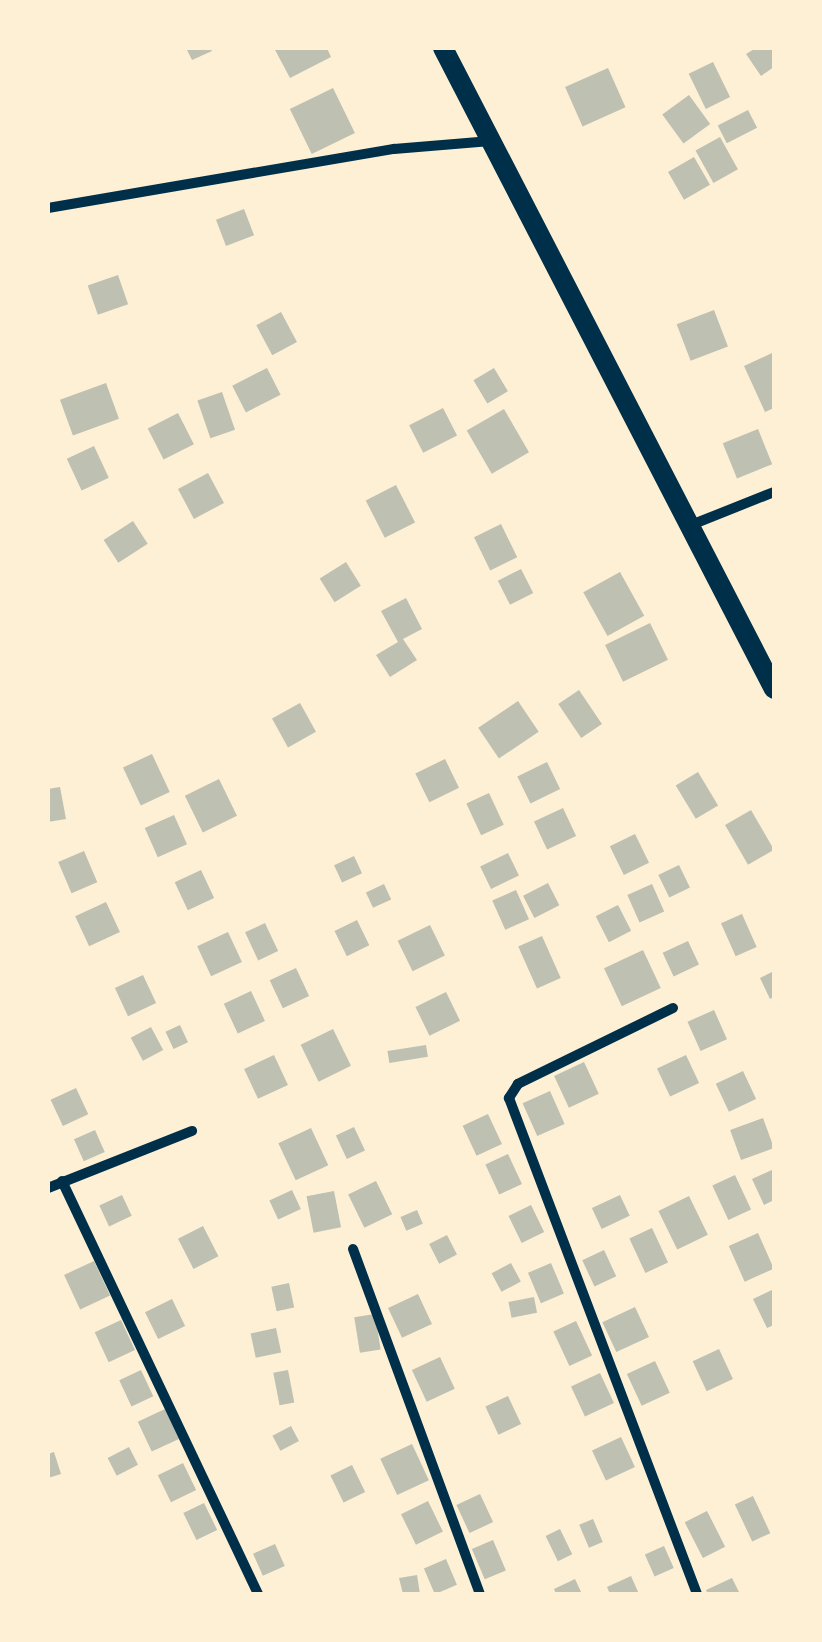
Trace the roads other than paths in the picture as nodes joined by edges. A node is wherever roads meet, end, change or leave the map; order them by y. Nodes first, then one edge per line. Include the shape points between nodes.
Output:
1 (444, 48) edge
2 (493, 141) junction
3 (48, 208) edge
4 (774, 492) edge
5 (692, 525) junction
6 (774, 689) edge
7 (674, 1008) dead end
8 (192, 1131) dead end
9 (62, 1181) junction
10 (48, 1188) edge
11 (353, 1249) dead end
12 (258, 1594) edge
13 (480, 1594) edge
14 (697, 1594) edge

1 - 2 main road
2 - 3 street via 394,149
2 - 5 main road
4 - 5 street
5 - 6 main road
7 - 14 street via 518,1084 509,1098
8 - 9 street
9 - 10 street
9 - 12 street
11 - 13 street

